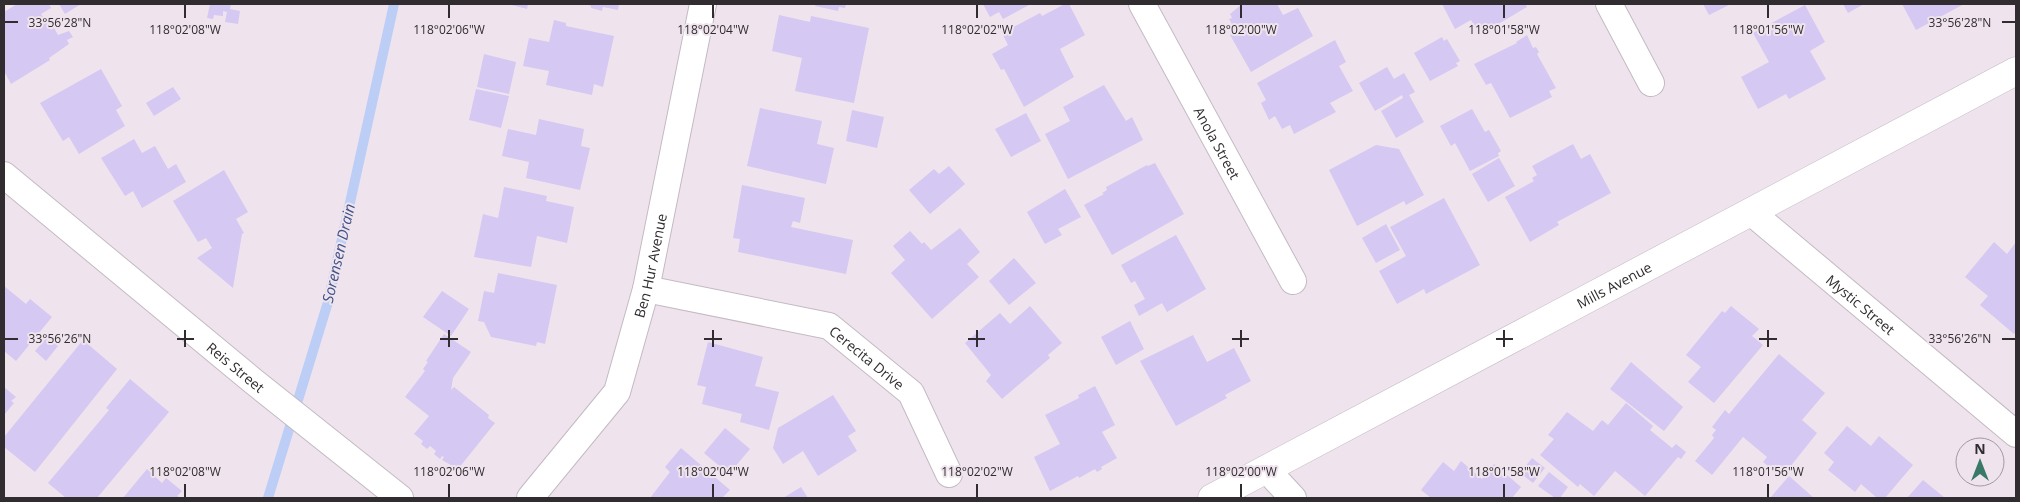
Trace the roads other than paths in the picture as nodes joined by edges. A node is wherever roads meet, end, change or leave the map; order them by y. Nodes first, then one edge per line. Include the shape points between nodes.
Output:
1 (703, 4) edge
2 (1142, 4) edge
3 (1609, 4) edge
4 (2016, 71) edge
5 (1651, 83) dead end
6 (4, 175) edge
7 (1752, 213) junction
8 (1293, 281) dead end
9 (646, 289) junction
10 (2016, 434) edge
11 (1266, 469) junction
12 (949, 474) dead end
13 (400, 498) edge
14 (530, 498) edge
15 (1212, 498) edge
16 (1293, 498) edge

1 - 9 street, Ben Hur Avenue
2 - 8 street, Anola Street
3 - 5 street
4 - 7 main road, Mills Avenue
6 - 13 street, Reis Street
7 - 10 street, Mystic Street
7 - 11 main road, Mills Avenue
9 - 12 street, Cerecita Drive via 828,326 911,393
9 - 14 street, Ben Hur Avenue via 617,392
11 - 15 main road, Mills Avenue
11 - 16 street

